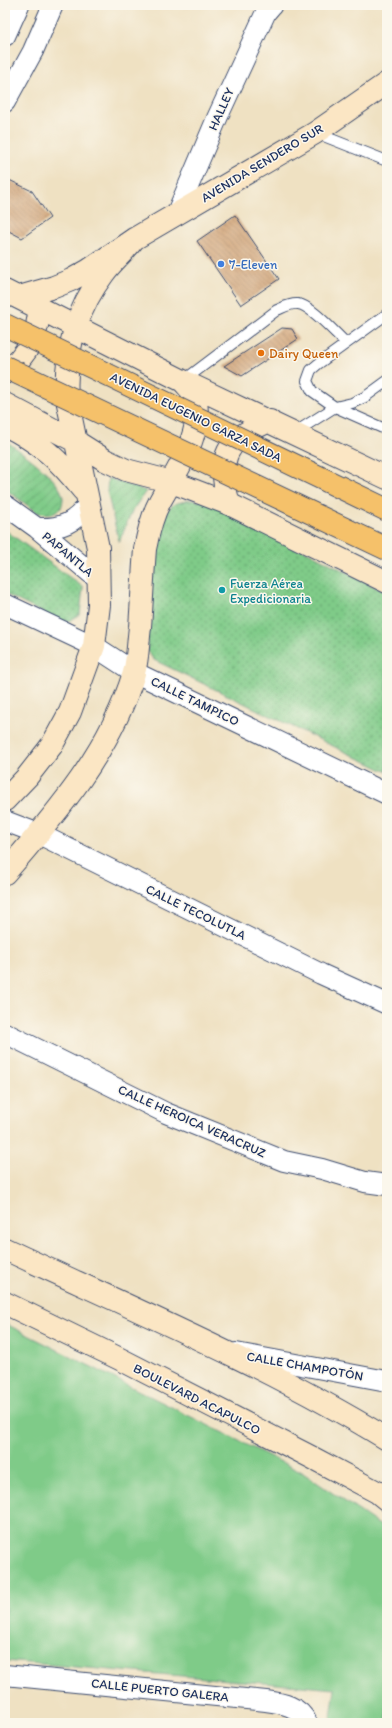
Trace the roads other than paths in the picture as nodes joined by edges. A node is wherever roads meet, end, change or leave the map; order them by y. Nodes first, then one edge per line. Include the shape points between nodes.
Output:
1 (19, 5) edge
2 (53, 5) edge
3 (272, 5) edge
4 (5, 36) edge
5 (387, 83) edge
6 (5, 102) edge
7 (315, 133) junction
8 (387, 161) edge
9 (176, 215) junction
10 (134, 239) junction
11 (12, 294) edge
12 (39, 308) junction
13 (387, 314) edge
14 (5, 325) edge
15 (76, 326) junction
16 (346, 343) junction
17 (108, 344) junction
18 (5, 366) edge
19 (5, 373) edge
20 (183, 381) junction
21 (387, 381) edge
22 (67, 399) junction
23 (5, 404) edge
24 (335, 407) junction
25 (270, 421) junction
26 (5, 425) edge
27 (387, 430) edge
28 (294, 433) junction
29 (75, 442) junction
30 (387, 478) edge
31 (172, 482) junction
32 (88, 499) junction
33 (229, 504) junction
34 (5, 505) edge
35 (387, 510) edge
36 (37, 528) junction
37 (387, 549) edge
38 (99, 580) junction
39 (387, 582) edge
40 (5, 604) edge
41 (94, 646) junction
42 (134, 672) junction
43 (387, 794) edge
44 (5, 800) edge
45 (5, 821) edge
46 (39, 834) junction
47 (5, 873) edge
48 (387, 1004) edge
49 (5, 1033) edge
50 (387, 1185) edge
51 (5, 1249) edge
52 (5, 1303) edge
53 (223, 1351) junction
54 (387, 1381) edge
55 (387, 1439) edge
56 (387, 1500) edge
57 (5, 1675) edge
58 (307, 1723) edge

1 - 4 street
2 - 6 street via 33,50
3 - 9 street, HALLEY via 266,12 218,116
5 - 7 main road, AVENIDA SENDERO SUR
7 - 8 lane
7 - 9 main road, AVENIDA SENDERO SUR
9 - 10 main road, AVENIDA SENDERO SUR
10 - 11 main road, AVENIDA SENDERO SUR via 71,280 54,287
10 - 15 main road, AVENIDA SENDERO SUR via 92,290
11 - 12 main road
12 - 15 main road
12 - 19 main road via 36,330 25,354
13 - 16 lane
14 - 35 highway, AVENIDA EUGENIO GARZA SADA, bridge
15 - 17 main road
15 - 22 main road, AVENIDA SENDERO SUR via 67,358
16 - 20 lane via 309,309 299,304 288,305 277,310
16 - 24 lane via 311,370 307,380 312,391
17 - 20 main road
17 - 22 main road
18 - 37 highway, bridge
20 - 25 main road
20 - 31 main road via 192,392 198,411 196,429
21 - 24 lane via 352,403
22 - 29 main road
23 - 29 main road
24 - 27 lane
24 - 28 lane
25 - 28 main road
25 - 33 main road via 243,434 230,449 223,468
26 - 32 main road via 49,452 65,467
28 - 30 main road
29 - 31 main road via 126,470
29 - 32 main road
31 - 33 main road
31 - 42 main road via 159,502 147,534
32 - 36 street, PAPANTLA via 80,515 65,525
32 - 38 main road via 98,548
33 - 39 main road
34 - 36 street, PAPANTLA
36 - 38 street, PAPANTLA
38 - 41 main road
40 - 41 street, CALLE TAMPICO
41 - 42 street, CALLE TAMPICO
41 - 44 main road via 70,712 52,745
42 - 43 street, CALLE TAMPICO
42 - 46 main road via 103,744 85,773
45 - 46 street, CALLE TECOLUTLA
46 - 47 main road
46 - 48 street, CALLE TECOLUTLA via 321,974
49 - 50 street, CALLE HEROICA VERACRUZ via 166,1112 284,1161 365,1182
51 - 53 main road
52 - 56 main road, BOULEVARD ACAPULCO via 311,1457 377,1492
53 - 54 street, CALLE CHAMPOTÓN
53 - 55 main road via 338,1409
57 - 58 street, CALLE PUERTO GALERA via 287,1704 300,1713

